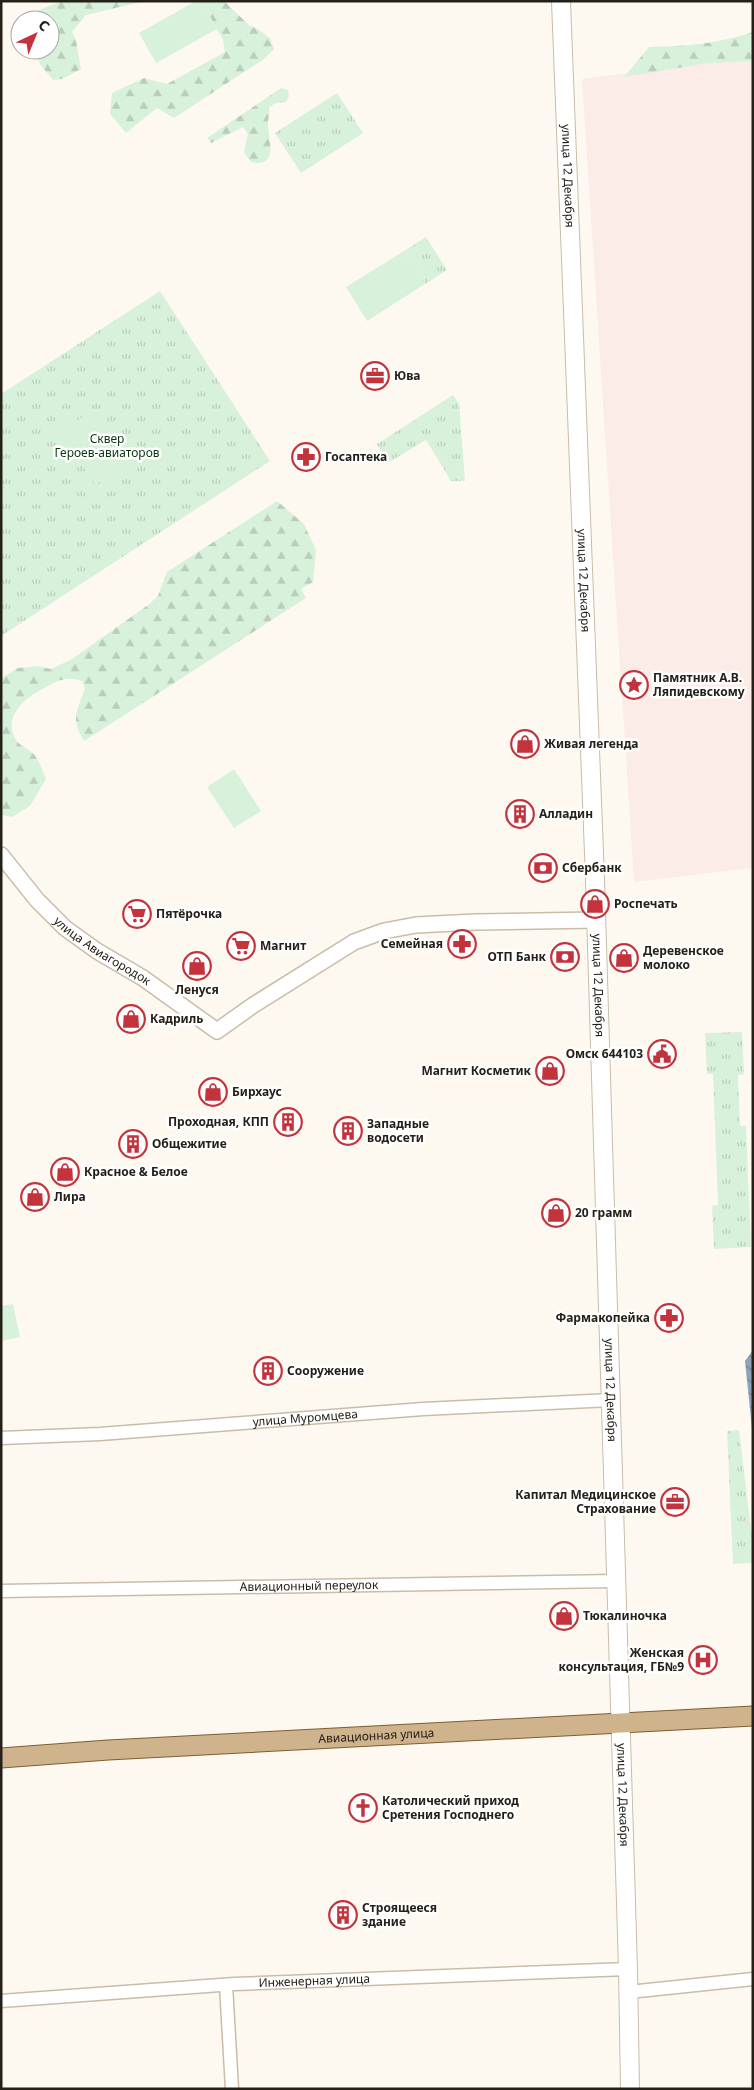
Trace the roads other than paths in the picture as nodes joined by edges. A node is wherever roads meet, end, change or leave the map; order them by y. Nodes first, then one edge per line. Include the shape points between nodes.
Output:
1 (561, 1) edge
2 (1, 855) edge
3 (596, 920) junction
4 (610, 1400) junction
5 (1, 1438) edge
6 (615, 1581) junction
7 (1, 1591) edge
8 (753, 1716) edge
9 (620, 1723) junction
10 (1, 1758) edge
11 (628, 1969) junction
12 (753, 1979) edge
13 (226, 1985) junction
14 (629, 1992) junction
15 (1, 2001) edge
16 (232, 2089) edge
17 (630, 2089) edge

1 - 3 main road, улица 12 Декабря
2 - 3 street, улица Авиагородок via 37,900 65,928 216,1031 354,942 384,931 416,925
3 - 4 main road, улица 12 Декабря
4 - 5 street, улица Муромцева via 423,1409 100,1434
4 - 6 main road, улица 12 Декабря
6 - 7 street, Авиационный переулок
6 - 9 main road, улица 12 Декабря
8 - 9 main road, Авиационная улица
9 - 10 main road, Авиационная улица
9 - 11 main road, улица 12 Декабря
11 - 13 street, Инженерная улица
11 - 14 main road, улица 12 Декабря
12 - 14 street
13 - 15 street, Инженерная улица
13 - 16 street
14 - 17 main road, улица 12 Декабря

